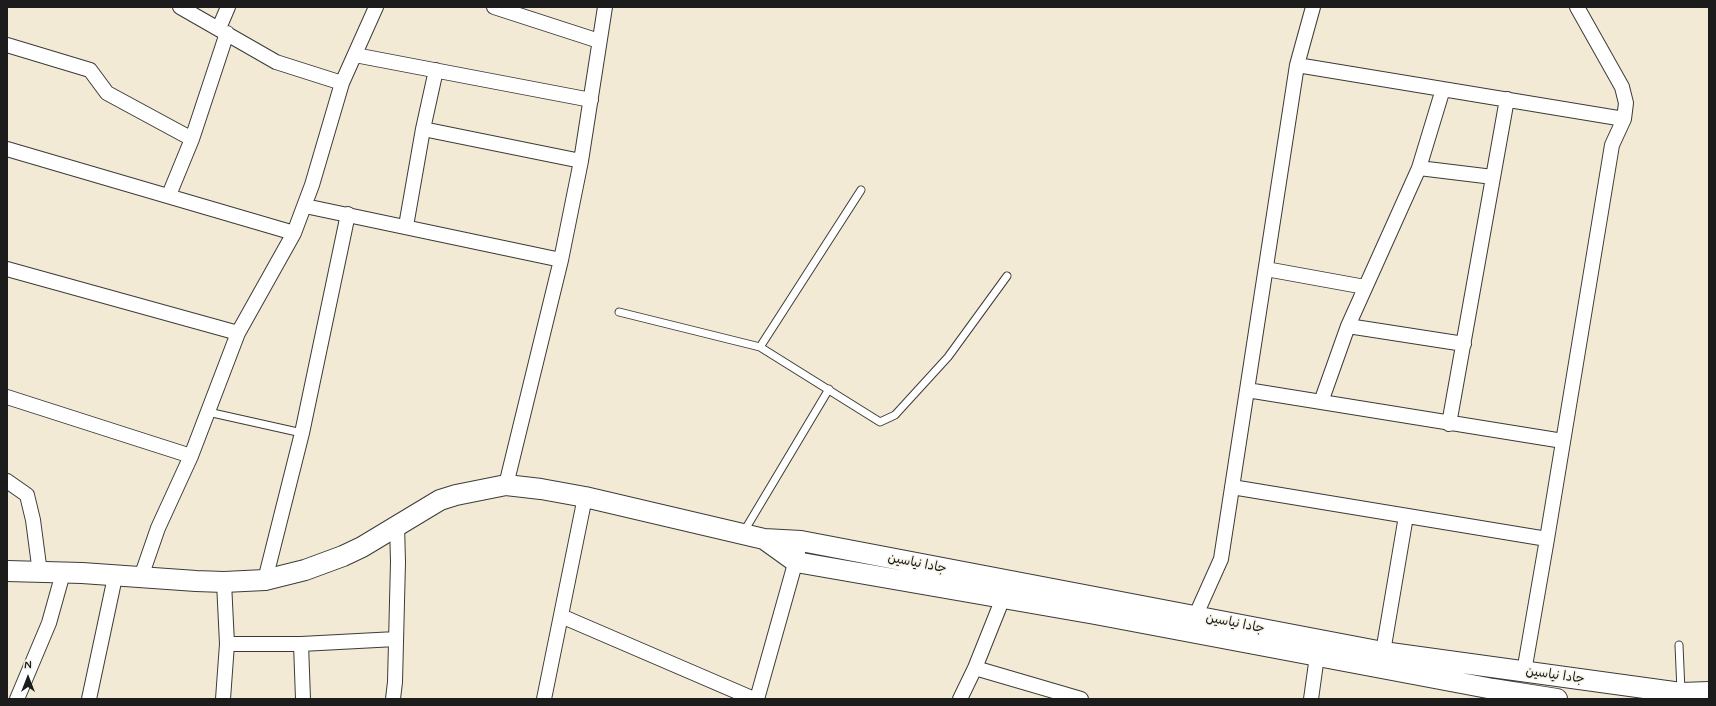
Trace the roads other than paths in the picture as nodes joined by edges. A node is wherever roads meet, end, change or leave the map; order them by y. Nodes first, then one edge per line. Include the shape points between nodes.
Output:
1 (180, 7) edge
2 (228, 7) edge
3 (376, 7) edge
4 (494, 7) edge
5 (605, 7) edge
6 (1313, 7) edge
7 (1577, 7) edge
8 (223, 31) junction
9 (599, 41) junction
10 (7, 45) edge
11 (356, 55) junction
12 (1297, 64) junction
13 (436, 70) junction
14 (342, 83) junction
15 (1443, 89) junction
16 (1507, 99) junction
17 (591, 100) junction
18 (1624, 119) junction
19 (422, 129) junction
20 (192, 139) junction
21 (7, 149) edge
22 (581, 161) junction
23 (1419, 168) junction
24 (1493, 177) junction
25 (862, 190) dead end
26 (169, 195) junction
27 (305, 206) junction
28 (348, 214) junction
29 (406, 226) junction
30 (294, 233) junction
31 (561, 260) junction
32 (7, 269) edge
33 (1266, 269) junction
34 (1007, 276) dead end
35 (1365, 287) junction
36 (619, 312) dead end
37 (1348, 326) junction
38 (238, 333) junction
39 (1464, 344) junction
40 (760, 346) junction
41 (829, 389) junction
42 (1247, 390) junction
43 (7, 397) edge
44 (1321, 402) junction
45 (208, 412) junction
46 (1449, 424) junction
47 (302, 433) junction
48 (1563, 441) junction
49 (191, 456) junction
50 (7, 481) edge
51 (506, 485) junction
52 (1232, 487) junction
53 (585, 497) junction
54 (1406, 516) junction
55 (397, 525) junction
56 (741, 535) junction
57 (764, 539) junction
58 (1547, 539) junction
59 (801, 541) junction
60 (796, 562) junction
61 (7, 571) edge
62 (40, 573) junction
63 (63, 573) junction
64 (115, 577) junction
65 (141, 577) junction
66 (265, 580) junction
67 (224, 582) junction
68 (1003, 598) junction
69 (561, 616) junction
70 (1195, 617) junction
71 (396, 639) junction
72 (227, 644) junction
73 (301, 644) junction
74 (1679, 645) dead end
75 (1383, 652) junction
76 (1317, 656) junction
77 (1359, 656) junction
78 (975, 668) junction
79 (1524, 672) junction
80 (1709, 692) edge
81 (1681, 693) junction
82 (1497, 694) edge
83 (17, 699) edge
84 (89, 699) edge
85 (223, 699) edge
86 (303, 699) edge
87 (393, 699) edge
88 (544, 699) edge
89 (754, 699) edge
90 (758, 699) edge
91 (960, 699) edge
92 (1081, 699) edge
93 (1311, 699) edge
94 (1552, 699) edge

1 - 8 street
2 - 8 street
3 - 11 street
4 - 9 street
5 - 9 street
6 - 12 street
7 - 18 street via 1622,87 1626,103
8 - 14 street via 276,62
8 - 20 street
9 - 17 street
10 - 20 street via 90,70 107,93
11 - 13 street
11 - 14 street
12 - 15 street
12 - 33 street
13 - 17 street
13 - 19 street
14 - 27 street
15 - 16 street
15 - 23 street
16 - 18 street
16 - 24 street
17 - 22 street
18 - 48 street via 1612,145
19 - 22 street
19 - 29 street
20 - 26 street
21 - 26 street
22 - 31 street
23 - 24 street
23 - 35 street
24 - 39 street
25 - 40 lane
26 - 30 street
27 - 28 street
27 - 30 street
28 - 29 street
28 - 47 street
29 - 31 street
30 - 38 street
31 - 51 street
32 - 38 street
33 - 35 street
33 - 42 street
34 - 41 lane via 948,356 895,415 880,422
35 - 37 street
36 - 40 lane
37 - 39 street
37 - 44 street
38 - 45 street
39 - 46 street
40 - 41 lane
41 - 56 lane
42 - 44 street
42 - 52 street
43 - 49 street
44 - 46 street
45 - 47 lane
45 - 49 street
46 - 48 street
47 - 66 street
48 - 58 street
49 - 65 street via 158,528
50 - 62 street via 28,495
51 - 53 street, جادا نیاسین
51 - 55 street, جادا نیاسین via 440,500
52 - 54 street
52 - 70 street via 1221,559
53 - 56 street, جادا نیاسین
53 - 69 street
54 - 58 street
54 - 75 street
55 - 66 street, جادا نیاسین via 362,547 324,564
55 - 71 street
56 - 57 street, جادا نیاسین
57 - 59 street, جادا نیاسین
57 - 60 street
58 - 79 street
59 - 60 street
59 - 70 street, جادا نیاسین
60 - 68 street, جادا نیاسین
60 - 90 street
61 - 62 street, جادا نیاسین
62 - 63 street, جادا نیاسین
63 - 64 street, جادا نیاسین
63 - 83 street via 49,623
64 - 65 street, جادا نیاسین
64 - 84 street
65 - 67 street, جادا نیاسین
66 - 67 street, جادا نیاسین
67 - 72 street
68 - 76 street, جادا نیاسین
68 - 78 street
69 - 88 street
69 - 89 street
70 - 77 street, جادا نیاسین
71 - 73 street
71 - 87 street
72 - 73 street
72 - 85 street
73 - 86 street
74 - 81 lane
75 - 77 street, جادا نیاسین
75 - 79 street, جادا نیاسین
76 - 77 street, جادا نیاسین
76 - 93 street
77 - 82 street, جادا نیاسین
78 - 91 street
78 - 92 street
79 - 81 street, جادا نیاسین
80 - 81 street, جادا نیاسین
82 - 94 street, جادا نیاسین

